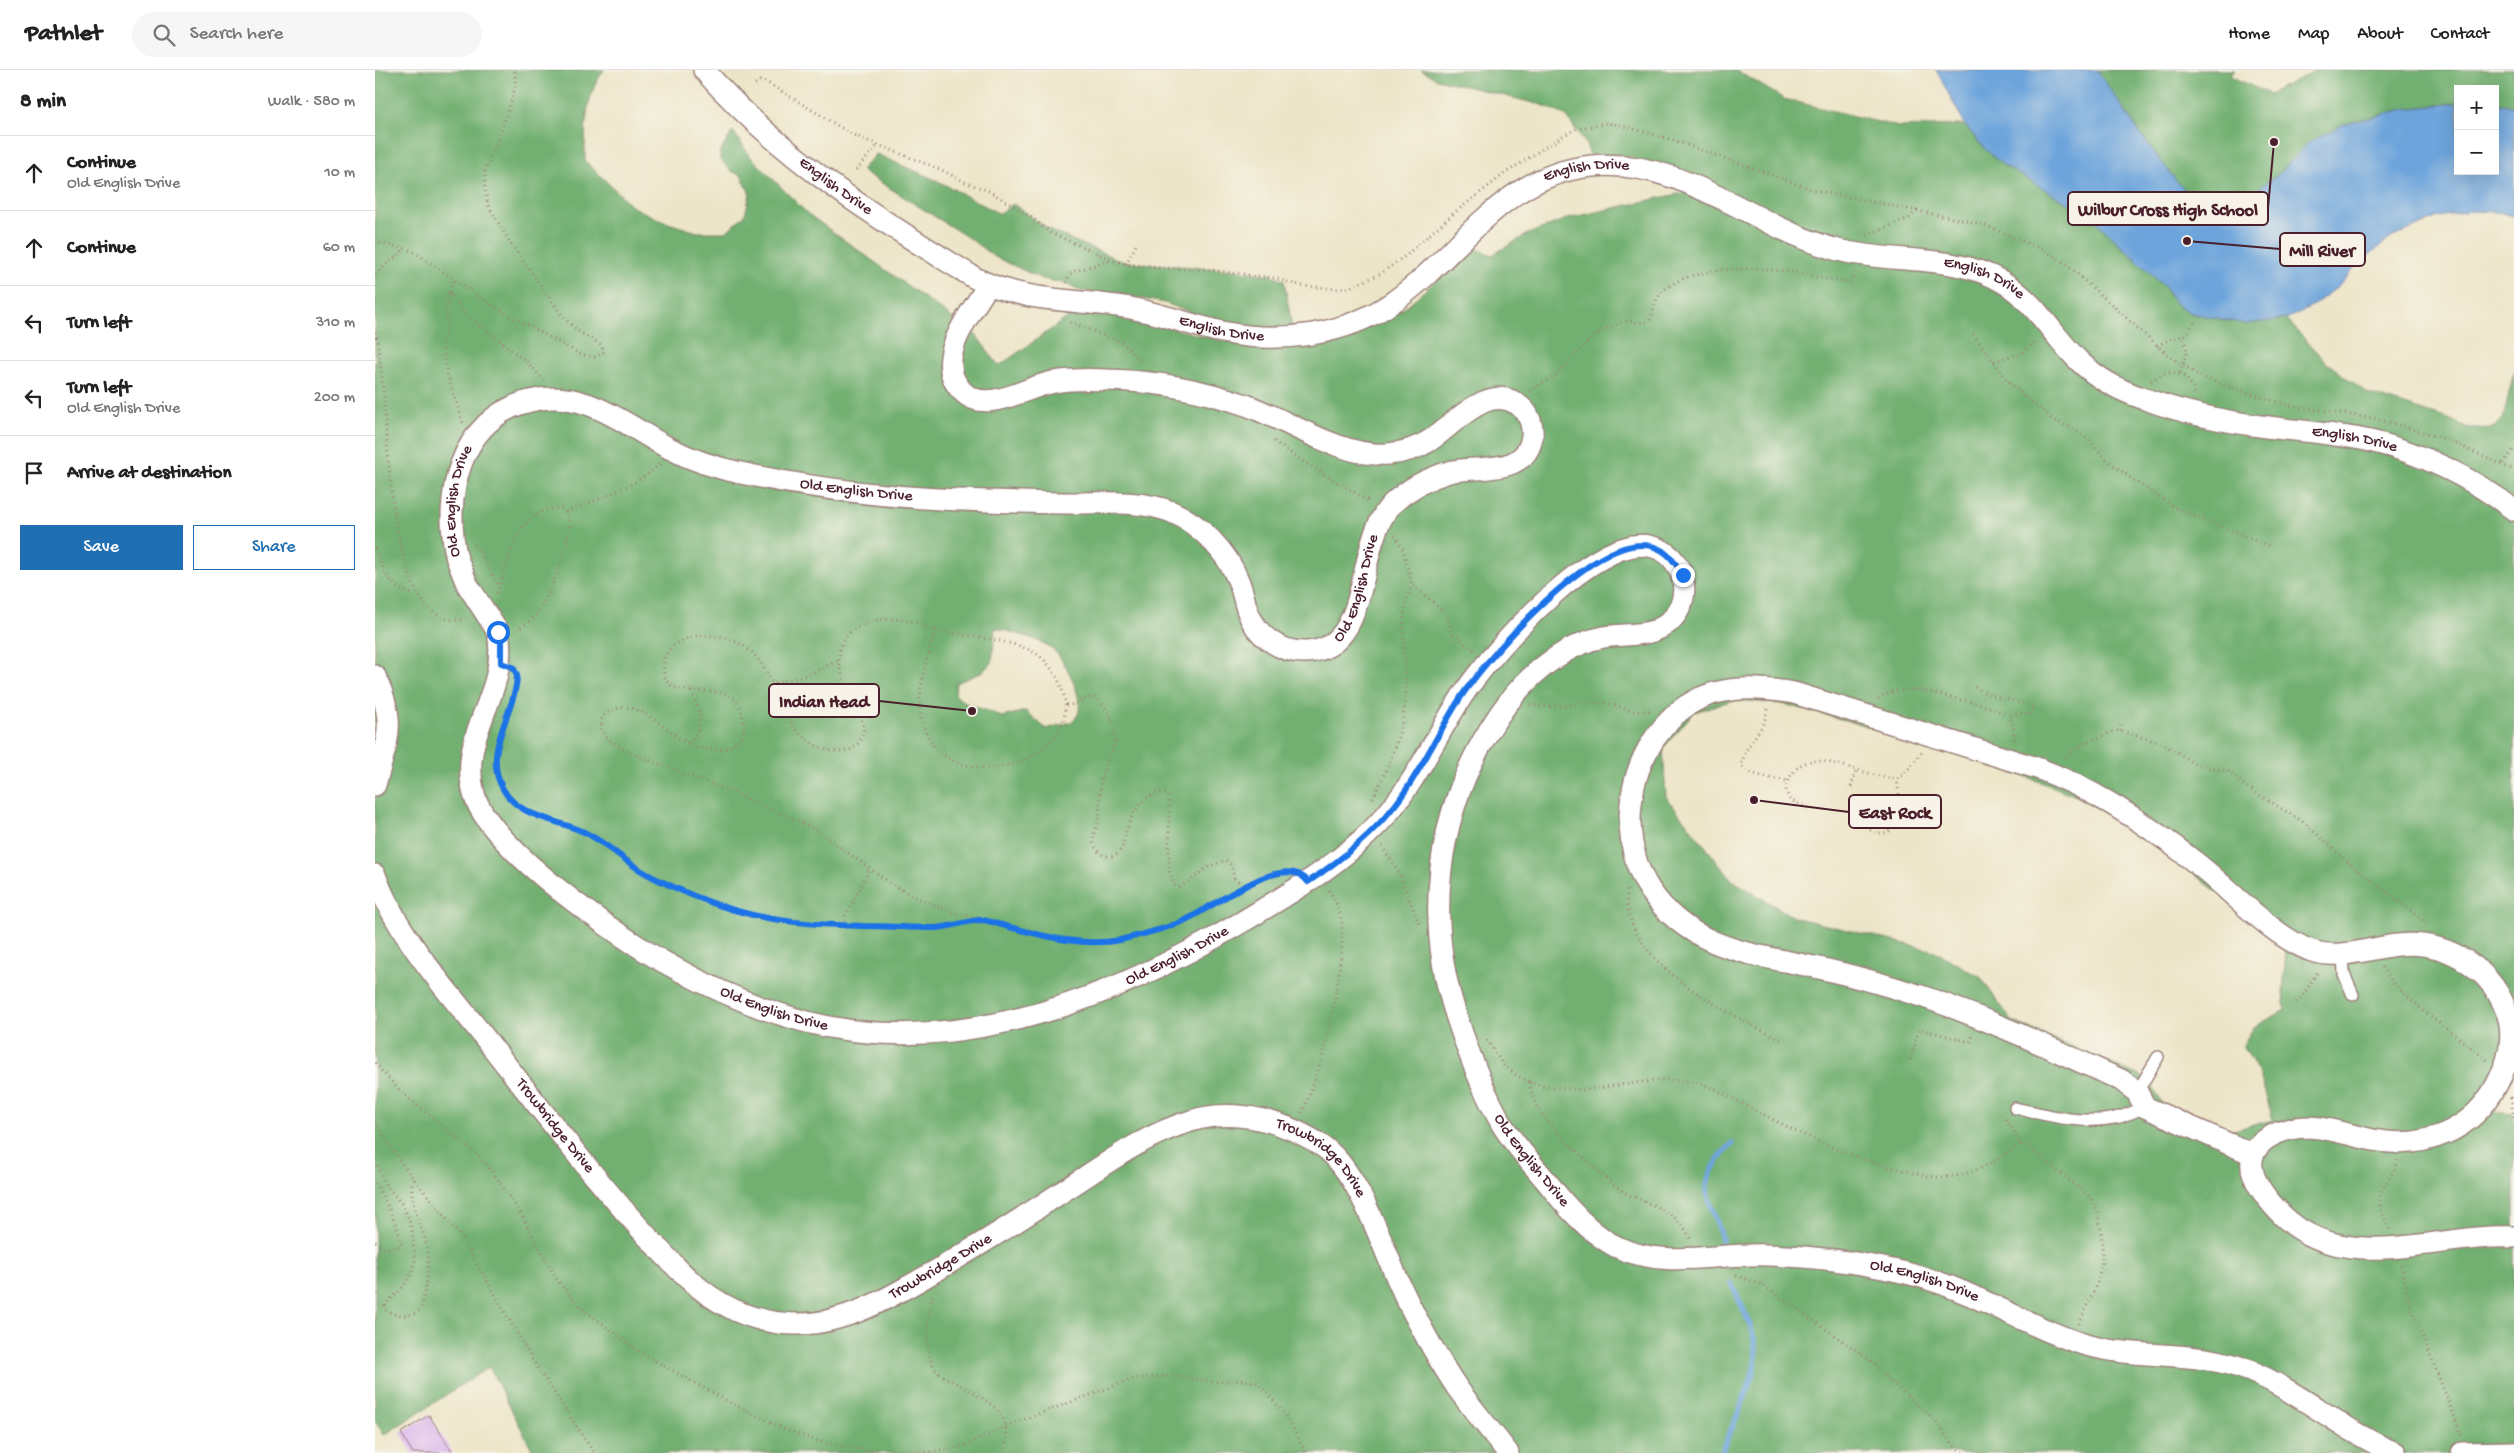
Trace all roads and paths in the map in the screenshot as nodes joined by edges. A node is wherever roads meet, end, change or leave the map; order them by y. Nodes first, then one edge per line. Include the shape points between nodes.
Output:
1 (515, 70) edge
2 (704, 70) edge
3 (755, 84) dead end
4 (877, 146) junction
5 (856, 170) dead end
6 (1917, 210) junction
7 (1861, 240) dead end
8 (375, 242) edge
9 (1136, 245) dead end
10 (406, 249) junction
11 (1112, 260) junction
12 (1126, 264) junction
13 (1855, 266) dead end
14 (375, 274) edge
15 (453, 281) junction
16 (988, 285) junction
17 (1067, 288) dead end
18 (449, 292) junction
19 (1065, 318) dead end
20 (2195, 322) dead end
21 (2050, 326) junction
22 (1973, 334) dead end
23 (2185, 336) junction
24 (2157, 346) junction
25 (1995, 361) junction
26 (1148, 366) dead end
27 (2183, 366) junction
28 (555, 398) junction
29 (2143, 399) junction
30 (1517, 403) junction
31 (1266, 437) dead end
32 (474, 439) junction
33 (2514, 449) edge
34 (673, 450) junction
35 (2503, 463) junction
36 (2514, 470) edge
37 (2514, 510) edge
38 (1388, 522) junction
39 (2269, 546) dead end
40 (375, 548) edge
41 (1412, 585) junction
42 (414, 594) dead end
43 (935, 630) junction
44 (498, 632) junction
45 (1481, 655) dead end
46 (839, 660) junction
47 (375, 676) edge
48 (775, 683) junction
49 (1975, 686) dead end
50 (691, 690) junction
51 (1523, 702) dead end
52 (1872, 702) dead end
53 (510, 704) dead end
54 (1066, 705) junction
55 (1643, 711) dead end
56 (2009, 716) junction
57 (2121, 724) dead end
58 (1763, 725) dead end
59 (2121, 731) junction
60 (1929, 735) junction
61 (689, 743) junction
62 (2011, 762) junction
63 (1856, 771) junction
64 (2052, 774) junction
65 (1897, 779) junction
66 (1787, 781) junction
67 (375, 785) edge
68 (1851, 787) dead end
69 (1370, 805) dead end
70 (1808, 808) dead end
71 (1870, 830) dead end
72 (1369, 833) junction
73 (870, 868) junction
74 (1638, 868) junction
75 (375, 875) edge
76 (1313, 878) junction
77 (1243, 886) junction
78 (980, 920) junction
79 (841, 925) junction
80 (1420, 926) dead end
81 (2435, 928) dead end
82 (2375, 949) junction
83 (2333, 954) junction
84 (2353, 995) dead end
85 (2296, 1002) dead end
86 (1485, 1036) dead end
87 (1971, 1040) dead end
88 (1783, 1041) dead end
89 (2158, 1057) dead end
90 (1910, 1060) dead end
91 (2504, 1071) junction
92 (1530, 1082) junction
93 (2511, 1097) dead end
94 (2141, 1099) junction
95 (2015, 1108) dead end
96 (2514, 1119) edge
97 (375, 1122) edge
98 (2010, 1128) dead end
99 (1295, 1131) junction
100 (2400, 1142) junction
101 (2020, 1144) junction
102 (2253, 1154) junction
103 (375, 1161) edge
104 (414, 1179) junction
105 (375, 1183) edge
106 (2514, 1237) edge
107 (375, 1241) edge
108 (2397, 1248) junction
109 (1694, 1259) junction
110 (1733, 1276) dead end
111 (935, 1293) dead end
112 (2073, 1341) junction
113 (2514, 1452) edge
114 (594, 1453) edge
115 (1003, 1453) edge
116 (1508, 1453) edge
117 (1963, 1453) edge
118 (2396, 1453) edge
119 (2463, 1453) edge

1 - 15 path via 515,88 508,112 485,171 488,205 511,244 564,318 579,332 602,345 604,352 595,357 582,355
2 - 16 street, English Drive via 760,127 822,178 923,247
3 - 4 path via 766,82 853,136
4 - 5 path
4 - 11 path via 989,192 1051,233
6 - 7 path via 1909,218
6 - 12 path via 1813,190 1673,140 1606,123 1575,129 1564,135 1504,174 1380,274 1350,287 1303,286 1241,274
6 - 24 path via 1982,224 2046,251 2096,289
8 - 10 path
9 - 12 path
10 - 14 path
10 - 15 path
11 - 12 path
11 - 17 path via 1072,272
13 - 30 path via 1853,280 1849,282 1743,269 1682,279 1661,293 1649,320 1622,322 1595,335 1561,370
15 - 18 path
16 - 21 street, English Drive via 1038,298 1137,309 1243,335 1269,337 1318,333 1376,314 1393,303 1415,286 1496,207 1536,181 1577,168 1612,165 1654,171 1678,179 1778,229 1827,247 1867,257 1952,264 1985,273 2031,303
16 - 30 street via 957,337 950,361 950,370 959,389 969,398 982,401 994,401 1050,382 1108,380 1163,385 1225,398 1355,452 1373,455 1398,454 1432,440 1483,402 1496,399
18 - 28 path via 464,313 527,362
18 - 32 path via 442,347 457,408
19 - 26 path via 1123,343
20 - 23 path
21 - 25 path via 2022,353
21 - 29 street, English Drive via 2097,376
22 - 25 path
23 - 24 path
23 - 27 path via 2187,351
24 - 27 path
25 - 39 path via 2024,396 2055,421 2075,429 2136,482 2176,508
27 - 29 path via 2180,374 2158,375 2149,384
27 - 35 path via 2226,386 2267,399 2378,419 2445,439
28 - 32 street, Old English Drive via 534,399 515,405 487,424
28 - 34 street, Old English Drive via 599,407
29 - 37 street, English Drive via 2230,421 2370,441 2396,448 2484,489
30 - 38 street, Old English Drive via 1528,415 1532,435 1531,444 1519,458 1500,467 1467,469 1440,476 1410,490 1395,501
31 - 38 path via 1353,489
32 - 44 street, Old English Drive, bridge via 458,467 452,494 451,527 457,560 467,584
33 - 35 path
34 - 38 street, Old English Drive via 702,463 772,480 878,493 972,501 1117,503 1159,508 1193,524 1217,547 1237,577 1254,625 1274,644 1297,652 1309,652 1333,644 1349,626 1356,610 1366,562
34 - 44 path via 651,473 617,492 566,512 570,522 567,541 539,612 521,628
35 - 36 path
38 - 41 path via 1403,550
40 - 42 path via 390,581
41 - 45 path via 1447,614 1452,634
41 - 69 path via 1404,621 1404,718
43 - 46 path via 910,621 892,619 862,623 846,635
43 - 54 path via 1024,648 1036,654 1045,661 1059,682
43 - 54 path via 920,692 920,707 922,722 930,739 951,761 981,768 1017,762 1049,743 1064,719
44 - 76 street, Old English Drive via 501,650 499,675 479,722 471,766 474,795 489,823 562,892 633,943 713,987 785,1016 875,1033 919,1034 964,1030 1020,1018 1127,983 1213,939
46 - 48 path via 807,675
46 - 48 path via 864,729 863,737 852,748 834,752 806,740 790,720
47 - 67 street via 385,699 389,722
48 - 50 path via 764,665 741,645 726,638 695,636 674,645 664,659 664,675 668,682 674,688
49 - 56 path via 1989,695 2034,706 2030,715
50 - 61 path via 701,725
50 - 61 path via 722,693 733,698 741,709 744,733 731,747 712,750
51 - 55 path via 1546,707 1603,702 1626,711
52 - 56 path via 1890,692 1931,691 1990,707
53 - 79 path via 497,745 498,774 501,786 518,806 582,831 638,869 695,896 744,914 778,922
54 - 77 path via 1072,706 1094,697 1107,709 1114,728 1113,746 1101,776 1100,805 1093,839 1097,851 1104,856 1118,854 1133,812 1157,792 1166,792 1170,815 1169,870 1174,884 1179,887 1209,866 1226,860 1231,865 1234,878
56 - 62 path via 2015,737
57 - 59 path
58 - 66 path via 1741,765 1753,773
59 - 64 path via 2082,744 2060,761
59 - 81 path via 2164,744 2195,764 2228,771 2245,786 2305,823 2341,857 2413,915
60 - 62 street
60 - 65 path via 1919,756
60 - 74 street via 1794,693 1739,688 1701,698 1667,723 1651,744 1639,769 1630,815 1633,852
61 - 73 path via 635,710 612,709 602,717 600,725 604,735 622,748 815,829
62 - 64 street
63 - 65 path
63 - 66 path via 1812,761 1796,768
63 - 68 path
64 - 83 street via 2136,820 2196,862 2291,940
65 - 71 path via 1899,803 1895,824 1887,832
66 - 70 path via 1787,796
72 - 76 street, Old English Drive
72 - 80 path via 1391,858
72 - 109 street, Old English Drive via 1396,804 1418,773 1476,677 1521,625 1557,591 1599,559 1630,546 1656,547 1675,561 1683,575 1685,589 1677,615 1665,626 1650,633 1601,637 1563,652 1529,680 1497,717 1464,776 1452,811 1438,903 1442,964 1453,1009 1470,1056 1506,1131 1565,1204 1592,1230 1615,1246 1657,1257
73 - 78 path via 915,897
73 - 79 path
74 - 88 path via 1630,877 1627,894 1632,919 1644,945 1691,989
74 - 94 street via 1670,916 1707,939 1760,956 1861,978 1926,998 2121,1080
75 - 99 street, Trowbridge Drive via 386,902 418,950 539,1108 608,1191 696,1286 736,1311 758,1319 787,1324 822,1322 868,1308 951,1262 1136,1145 1193,1120 1240,1117 1278,1124
76 - 77 path via 1290,873 1257,878
76 - 99 path via 1338,908 1342,924 1341,952 1320,1070
77 - 78 path via 1182,922 1115,940 1066,940
78 - 79 path via 938,928
82 - 83 street
82 - 91 path via 2393,983 2455,1036
82 - 91 street via 2398,945 2432,947 2464,958 2487,976 2503,1003 2512,1031
83 - 84 lane
83 - 85 path
86 - 92 path via 1503,1065
87 - 90 path via 1919,1030
89 - 94 lane
91 - 100 street via 2486,1103 2462,1126 2439,1136
92 - 101 path via 1583,1090 1664,1079 1696,1082 1826,1147 1883,1166 1935,1177 1958,1175 1988,1165
92 - 109 path via 1533,1099 1556,1131 1622,1191 1677,1218 1685,1227
93 - 96 path
94 - 95 lane via 2115,1118 2103,1120
94 - 102 street
97 - 104 path
98 - 101 path
99 - 116 street, Trowbridge Drive via 1323,1147 1342,1165 1364,1203 1406,1298 1437,1355
100 - 102 street via 2305,1127 2263,1140
100 - 108 path via 2398,1163 2382,1188 2378,1202
101 - 112 path via 2026,1145 2091,1198 2098,1213 2102,1244 2098,1281
102 - 108 street via 2251,1164 2260,1189 2289,1222 2305,1232 2342,1245
103 - 104 path via 385,1184 402,1204 412,1230 415,1261 412,1273 396,1296 385,1305 385,1310 399,1315 409,1315 421,1309 428,1261 412,1196 411,1183
104 - 114 path via 462,1238 523,1344
105 - 107 path via 385,1196 401,1245 391,1249 381,1247
106 - 108 street via 2478,1237
108 - 119 path via 2410,1304 2460,1430
109 - 112 street, Old English Drive via 1764,1254 1883,1268 1956,1288
110 - 117 path via 1761,1284 1874,1363 1936,1421 1952,1444
111 - 115 path via 928,1316 927,1336 934,1368 942,1376 979,1396 1001,1415 1008,1433
112 - 118 street, Old English Drive via 2102,1349 2190,1355 2238,1366 2291,1391 2356,1433
113 - 119 street

